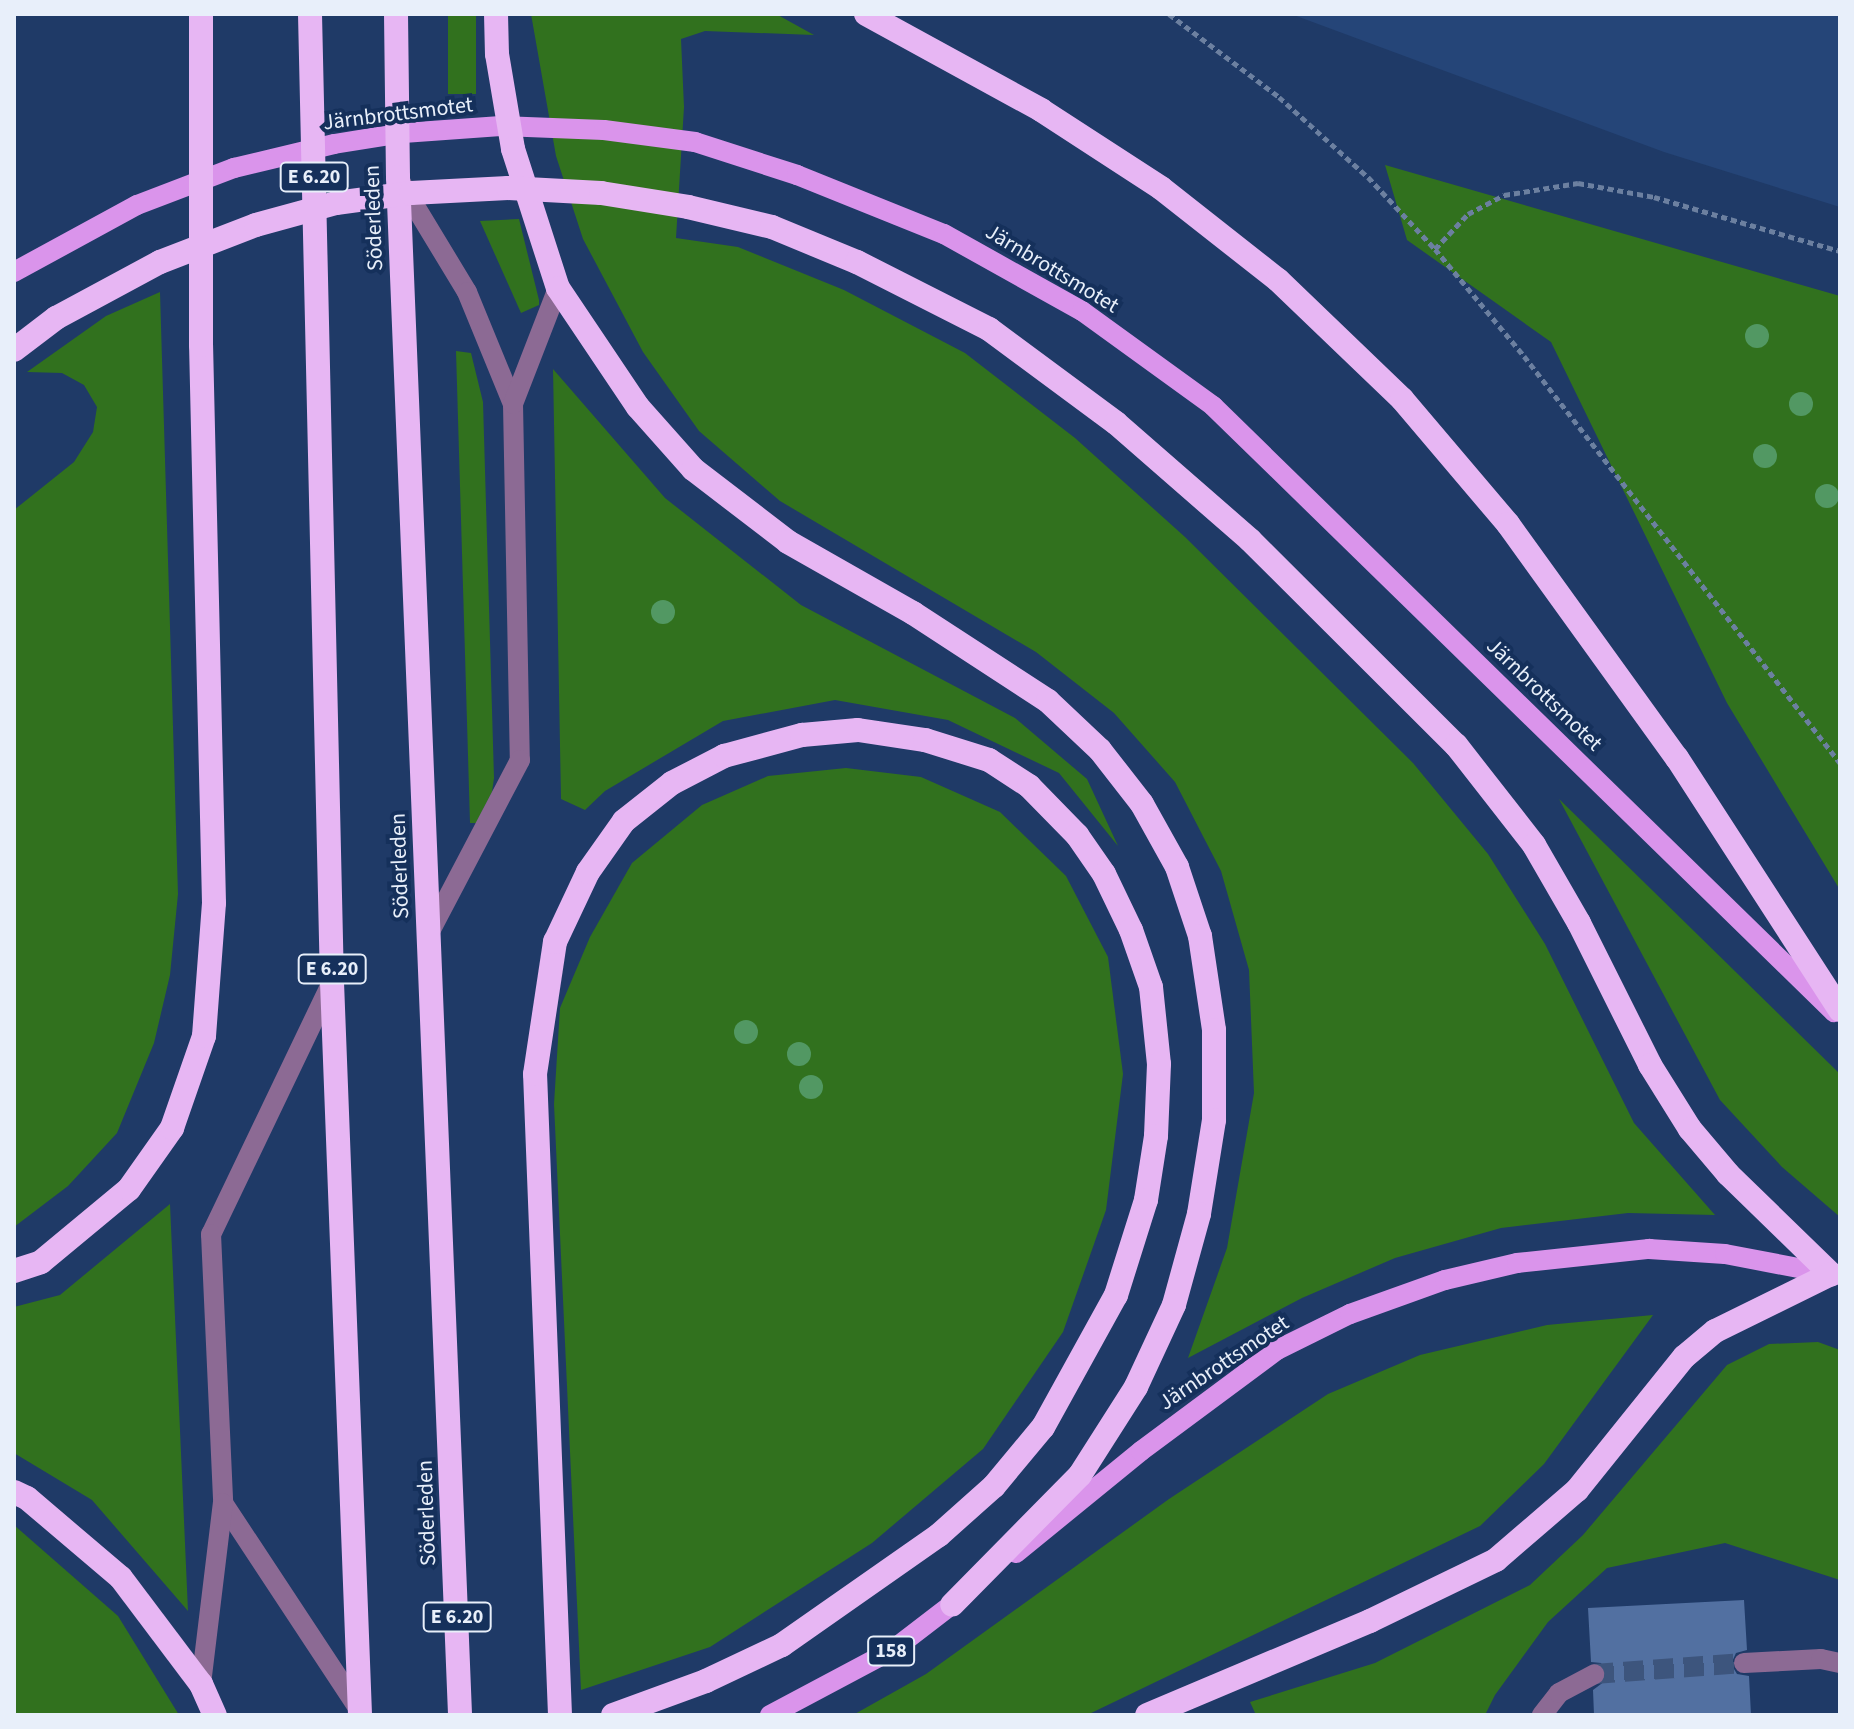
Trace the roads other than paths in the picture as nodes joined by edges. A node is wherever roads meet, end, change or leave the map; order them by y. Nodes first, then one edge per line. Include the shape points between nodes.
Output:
1 (201, 14) edge
2 (310, 14) edge
3 (396, 14) edge
4 (496, 14) edge
5 (866, 14) edge
6 (398, 177) junction
7 (14, 272) edge
8 (558, 288) junction
9 (14, 350) edge
10 (513, 404) junction
11 (429, 933) junction
12 (332, 982) junction
13 (1840, 1010) edge
14 (1840, 1018) edge
15 (14, 1271) edge
16 (1835, 1275) edge
17 (14, 1492) edge
18 (223, 1503) junction
19 (952, 1605) junction
20 (1744, 1663) tunnel mouth
21 (1840, 1663) edge
22 (1594, 1674) tunnel mouth
23 (201, 1684) junction
24 (360, 1712) edge
25 (215, 1715) edge
26 (460, 1715) edge
27 (560, 1715) edge
28 (613, 1715) edge
29 (770, 1715) edge
30 (1147, 1715) edge
31 (1542, 1715) edge

1 - 15 highway via 201,345 214,903 204,1036 172,1128 129,1189 41,1262
2 - 12 highway, E 6.20
3 - 6 highway, Söderleden / E 6.20
4 - 8 highway via 497,54 513,149
5 - 13 highway via 1041,110 1161,188 1278,280 1402,399 1508,524 1668,746
6 - 10 lane via 467,292
6 - 11 highway, Söderleden / E 6.20
7 - 14 main road, Järnbrottsmotet via 137,205 234,168 403,133 501,126 604,130 695,142 797,175 944,234 1082,311 1213,406
8 - 10 lane
8 - 19 highway via 638,407 693,469 788,542 913,613 1048,701 1100,750 1142,804 1177,867 1200,936 1214,1030 1214,1120 1199,1214 1174,1305 1136,1387 1080,1475
9 - 16 highway via 56,318 160,262 256,225 336,203 508,188 601,193 772,227 857,262 989,329 1116,423 1250,540 1456,745 1534,845 1650,1065 1690,1129 1728,1174
10 - 11 lane via 520,760
11 - 26 highway, Söderleden / E 6.20
12 - 18 lane via 211,1234
12 - 24 highway, E 6.20
16 - 19 main road, Järnbrottsmotet via 1725,1254 1649,1249 1594,1253 1445,1280 1350,1314 1277,1350 1217,1392
16 - 30 highway via 1715,1331 1684,1357 1577,1490 1496,1560 1370,1621
17 - 23 highway via 121,1578
18 - 23 lane
18 - 24 lane
19 - 29 main road, Järnbrottsmotet / 158 via 894,1649
20 - 21 lane
22 - 31 lane via 1559,1693
23 - 25 highway
27 - 28 highway via 535,1074 555,942 588,872 624,821 672,783 724,756 802,735 858,730 925,740 989,760 1029,786 1077,835 1104,874 1151,987 1159,1064 1156,1136 1146,1200 1116,1295 1043,1427 994,1486 939,1535 782,1645

